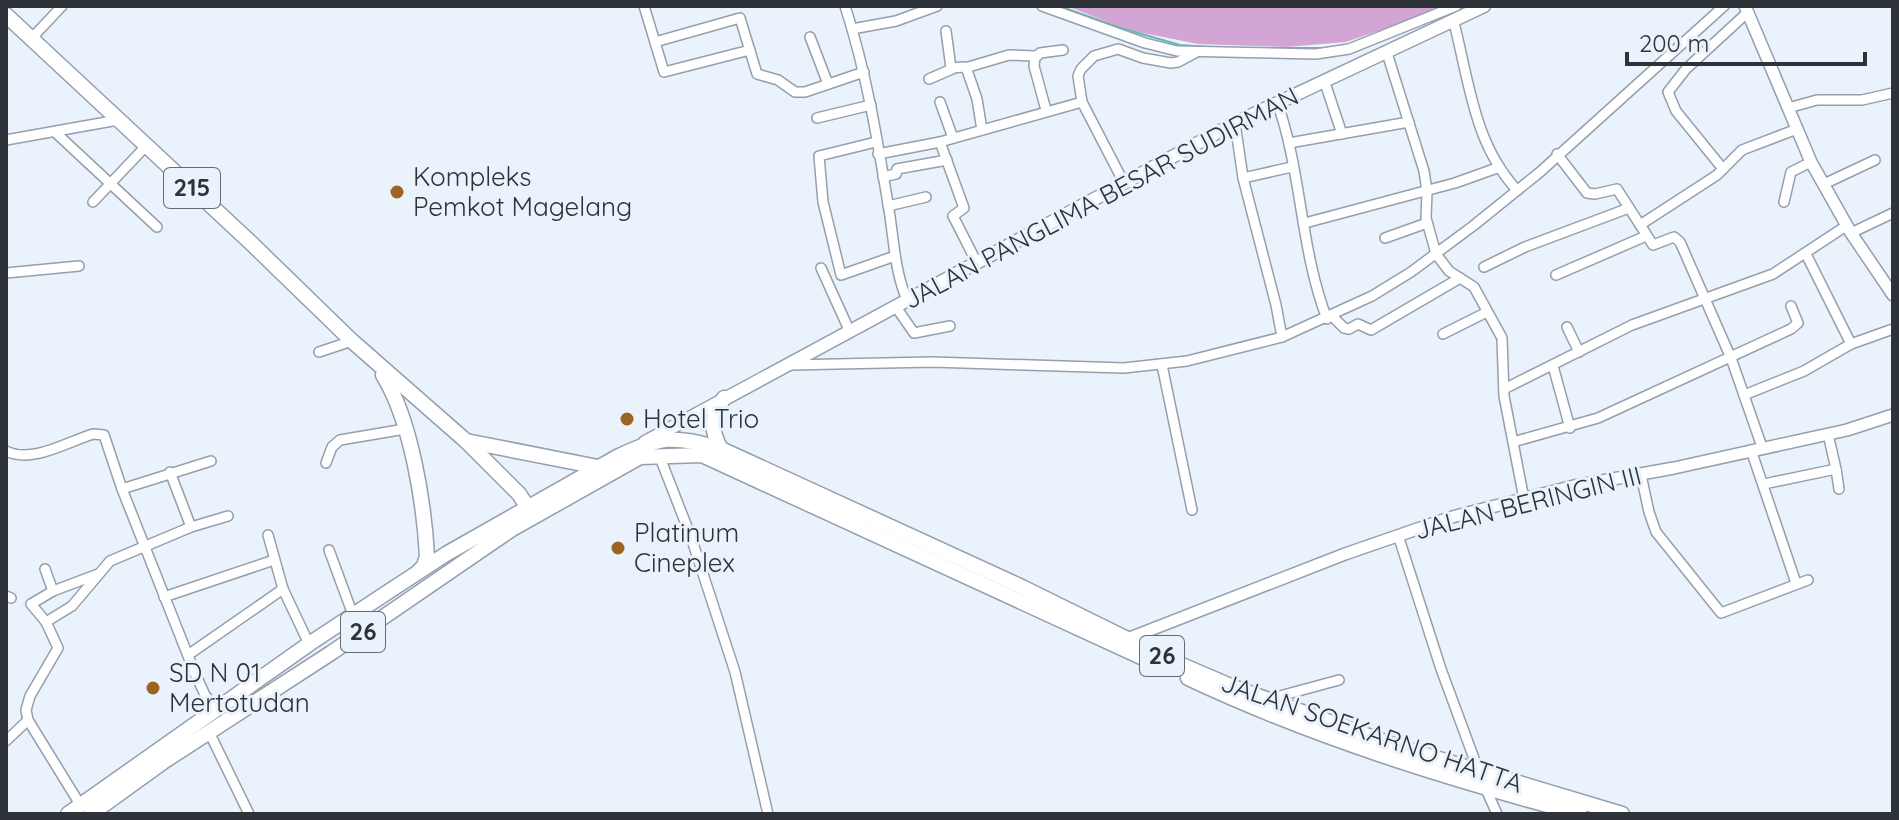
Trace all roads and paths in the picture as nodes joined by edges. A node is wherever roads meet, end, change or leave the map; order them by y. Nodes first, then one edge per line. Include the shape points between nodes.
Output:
1 (62, 6) edge
2 (644, 6) edge
3 (845, 6) edge
4 (937, 6) edge
5 (1042, 6) edge
6 (1724, 6) edge
7 (1475, 8) edge
8 (1747, 9) edge
9 (1454, 13) edge
10 (6, 15) edge
11 (852, 29) junction
12 (946, 31) dead end
13 (810, 37) dead end
14 (31, 39) junction
15 (655, 42) junction
16 (750, 50) junction
17 (1063, 50) dead end
18 (1195, 53) junction
19 (1387, 53) junction
20 (1035, 56) junction
21 (965, 68) junction
22 (952, 69) junction
23 (864, 72) junction
24 (929, 79) dead end
25 (1324, 80) junction
26 (828, 84) junction
27 (1893, 93) edge
28 (940, 102) dead end
29 (1082, 102) junction
30 (1277, 102) junction
31 (871, 105) junction
32 (1788, 108) junction
33 (1046, 110) junction
34 (817, 118) dead end
35 (118, 120) junction
36 (1409, 122) junction
37 (1235, 123) junction
38 (1797, 129) junction
39 (982, 130) junction
40 (56, 133) junction
41 (1342, 134) junction
42 (953, 138) junction
43 (6, 140) edge
44 (876, 142) junction
45 (940, 142) junction
46 (1289, 143) junction
47 (146, 146) junction
48 (878, 154) junction
49 (1557, 154) junction
50 (947, 160) junction
51 (1875, 160) dead end
52 (1811, 162) junction
53 (1292, 167) junction
54 (1497, 168) junction
55 (1723, 169) junction
56 (883, 177) junction
57 (1243, 178) junction
58 (1124, 183) junction
59 (109, 184) junction
60 (1824, 184) junction
61 (1517, 190) junction
62 (1427, 191) junction
63 (926, 197) dead end
64 (93, 202) dead end
65 (1784, 202) dead end
66 (888, 206) junction
67 (1629, 208) junction
68 (1893, 213) edge
69 (1305, 223) junction
70 (1427, 223) junction
71 (1640, 225) junction
72 (157, 227) dead end
73 (1849, 229) junction
74 (1646, 236) junction
75 (1385, 238) dead end
76 (1436, 254) junction
77 (1806, 254) junction
78 (895, 256) junction
79 (977, 263) junction
80 (79, 266) dead end
81 (1484, 267) dead end
82 (821, 268) dead end
83 (6, 273) edge
84 (1556, 275) dead end
85 (1460, 278) junction
86 (1893, 295) edge
87 (1705, 301) junction
88 (902, 304) junction
89 (1791, 306) dead end
90 (1487, 312) junction
91 (1330, 317) junction
92 (950, 326) dead end
93 (1567, 327) dead end
94 (1893, 329) edge
95 (850, 332) junction
96 (1443, 334) dead end
97 (1282, 337) junction
98 (352, 341) junction
99 (1851, 344) junction
100 (319, 352) dead end
101 (1579, 352) junction
102 (1731, 358) junction
103 (376, 364) junction
104 (786, 365) junction
105 (1162, 365) junction
106 (1553, 366) junction
107 (1504, 389) junction
108 (1744, 395) junction
109 (724, 398) junction
110 (420, 400) junction
111 (695, 415) junction
112 (1893, 415) edge
113 (403, 423) junction
114 (1570, 428) junction
115 (1828, 434) junction
116 (671, 438) junction
117 (688, 439) junction
118 (466, 441) junction
119 (1513, 442) junction
120 (657, 445) junction
121 (721, 449) junction
122 (1756, 449) junction
123 (6, 451) edge
124 (640, 452) junction
125 (702, 455) junction
126 (211, 461) dead end
127 (326, 463) dead end
128 (598, 467) junction
129 (1836, 469) junction
130 (170, 472) junction
131 (1641, 475) junction
132 (1764, 484) junction
133 (122, 489) junction
134 (1839, 489) dead end
135 (1524, 499) junction
136 (1192, 510) dead end
137 (531, 512) junction
138 (228, 516) dead end
139 (191, 527) junction
140 (874, 527) junction
141 (268, 535) dead end
142 (1398, 535) junction
143 (426, 542) junction
144 (144, 545) junction
145 (329, 550) dead end
146 (274, 560) junction
147 (436, 561) junction
148 (462, 562) junction
149 (45, 569) dead end
150 (414, 575) junction
151 (96, 576) junction
152 (1808, 580) dead end
153 (1796, 583) junction
154 (283, 589) junction
155 (53, 591) junction
156 (164, 597) junction
157 (353, 615) junction
158 (46, 622) junction
159 (1122, 642) junction
160 (309, 644) junction
161 (188, 655) junction
162 (1339, 680) dead end
163 (1267, 699) junction
164 (216, 709) junction
165 (28, 720) junction
166 (210, 734) junction
167 (6, 741) edge
168 (1479, 772) junction
169 (1485, 787) junction
170 (80, 811) edge
171 (249, 814) edge
172 (768, 814) edge
173 (1497, 814) edge
174 (1580, 814) edge
175 (1622, 814) edge

1 - 14 street
2 - 15 street
3 - 11 street
4 - 11 street
5 - 18 street via 1145,43
6 - 49 street
7 - 9 main road, JALAN PANGLIMA BESAR SUDIRMAN
8 - 32 street
8 - 55 street via 1668,92 1676,111
9 - 18 street via 1332,53
9 - 19 main road, JALAN PANGLIMA BESAR SUDIRMAN
9 - 54 street via 1476,114
10 - 14 main road, 215
11 - 23 street
12 - 22 street
13 - 26 street
14 - 35 main road, 215
15 - 16 street via 664,72
15 - 16 street via 740,18
16 - 26 street via 757,74 775,78 795,92
17 - 20 street
18 - 29 street via 1171,63 1118,49 1094,56 1078,76
19 - 25 main road, JALAN PANGLIMA BESAR SUDIRMAN
19 - 36 street
20 - 21 street via 1009,55
20 - 33 street
21 - 22 street
21 - 39 street
22 - 24 street
23 - 26 street
23 - 31 street
25 - 30 main road, JALAN PANGLIMA BESAR SUDIRMAN
25 - 41 street
27 - 32 street
28 - 42 street
29 - 33 street
29 - 58 street
30 - 37 main road, JALAN PANGLIMA BESAR SUDIRMAN
30 - 46 street
31 - 34 street
31 - 44 street
32 - 38 street
33 - 39 street
35 - 40 street
35 - 47 main road, 215
36 - 41 street
36 - 62 street
37 - 57 street
37 - 58 main road, JALAN PANGLIMA BESAR SUDIRMAN
38 - 52 street
38 - 55 street via 1747,147
39 - 42 street
40 - 43 street
40 - 59 street
41 - 46 street
42 - 45 street
44 - 48 street
44 - 78 street via 818,157 824,210 841,275
45 - 48 street
45 - 50 street
46 - 53 street
47 - 59 street
47 - 98 main road, 215
48 - 56 street
49 - 61 street
49 - 67 street via 1585,192 1616,188
50 - 56 street via 898,168 896,174
50 - 79 street via 964,208 953,216
51 - 60 street
52 - 60 street
52 - 65 street via 1791,172
53 - 57 street
53 - 69 street
54 - 61 street
54 - 62 street
55 - 71 street
56 - 66 street
57 - 97 street
58 - 79 main road, JALAN PANGLIMA BESAR SUDIRMAN
59 - 64 street
59 - 72 street
60 - 73 street
61 - 76 street
62 - 69 street
62 - 70 street
63 - 66 street
66 - 78 street
67 - 71 street
67 - 81 street
68 - 73 street
69 - 91 street via 1312,273
70 - 75 street
70 - 76 street
71 - 74 street
73 - 77 street
73 - 86 street
74 - 84 street
74 - 87 street via 1655,245 1678,239
76 - 85 street
76 - 91 street
77 - 87 street via 1773,274
77 - 99 street
78 - 88 street
79 - 88 main road, JALAN PANGLIMA BESAR SUDIRMAN
80 - 83 street
82 - 95 street
85 - 90 street via 1474,287
85 - 91 street via 1371,330 1360,324 1344,328
87 - 101 street via 1632,325
87 - 102 street
88 - 92 street via 914,333
88 - 95 main road, JALAN PANGLIMA BESAR SUDIRMAN
89 - 102 street via 1797,325
90 - 96 street
90 - 107 street via 1503,342
91 - 97 street
93 - 101 street
94 - 99 street
95 - 104 main road, JALAN PANGLIMA BESAR SUDIRMAN
97 - 105 street
98 - 100 street
98 - 103 main road, 215
99 - 108 street via 1804,371
101 - 106 street
102 - 108 street
102 - 114 street
103 - 110 main road, 215
103 - 113 main road, 215 via 395,395
104 - 105 street
104 - 109 main road, JALAN PANGLIMA BESAR SUDIRMAN
105 - 136 street
106 - 107 street
106 - 114 street
107 - 119 street
108 - 122 street
109 - 111 main road, JALAN PANGLIMA BESAR SUDIRMAN
109 - 121 main road via 712,426
110 - 113 main road via 407,405
110 - 118 main road, 215
111 - 116 main road
111 - 117 main road
111 - 120 main road
112 - 115 street, JALAN BERINGIN III
113 - 127 street via 340,440
113 - 143 main road, 215
114 - 119 street
115 - 122 street, JALAN BERINGIN III
115 - 129 street
116 - 117 main road, 26
116 - 120 main road, 26
117 - 121 main road, 26
117 - 125 main road
118 - 128 main road
118 - 137 main road, 215
119 - 135 street
120 - 124 main road, 26
120 - 125 main road, 26
120 - 172 street via 735,672
121 - 140 main road, JALAN SOEKARNO HATTA / 26
122 - 131 street, JALAN BERINGIN III
122 - 132 street
123 - 133 street via 33,454 100,433 108,441
124 - 128 main road, 26
124 - 137 main road, 26
125 - 140 main road, JALAN SOEKARNO HATTA / 26
126 - 130 street
128 - 137 main road, 26
129 - 132 street
129 - 134 street
130 - 133 street
130 - 139 street
131 - 135 street, JALAN BERINGIN III
131 - 153 street via 1656,532 1718,612 1730,612
132 - 153 street
133 - 144 street
135 - 142 street, JALAN BERINGIN III
137 - 147 main road, 26
137 - 148 main road, 26
138 - 139 street
139 - 144 street
140 - 159 main road, JALAN SOEKARNO HATTA / 26 via 1035,593
141 - 146 street
142 - 159 street, JALAN BERINGIN III
142 - 168 street
143 - 147 main road
143 - 150 main road, 215 via 424,566
144 - 151 street via 110,561
144 - 156 street
145 - 157 street
146 - 154 street
146 - 156 street
147 - 148 main road via 445,566
147 - 150 main road, 26
148 - 166 main road, 26
149 - 155 street
150 - 157 main road, 26
151 - 155 street
151 - 158 street via 72,606
152 - 153 street
154 - 160 street
154 - 161 street
155 - 158 street via 31,604
156 - 161 street
157 - 160 main road, 26
158 - 165 street via 58,648 30,696
159 - 163 main road, JALAN SOEKARNO HATTA / 26
159 - 169 main road, JALAN SOEKARNO HATTA / 26 via 1211,689 1280,717
160 - 164 main road, 26
161 - 164 street
162 - 163 street
163 - 168 main road, JALAN SOEKARNO HATTA / 26
164 - 170 main road, 26
165 - 167 street
165 - 170 street
166 - 170 main road, 26
166 - 171 street
168 - 175 main road, JALAN SOEKARNO HATTA / 26
169 - 173 street
169 - 174 main road, JALAN SOEKARNO HATTA / 26

